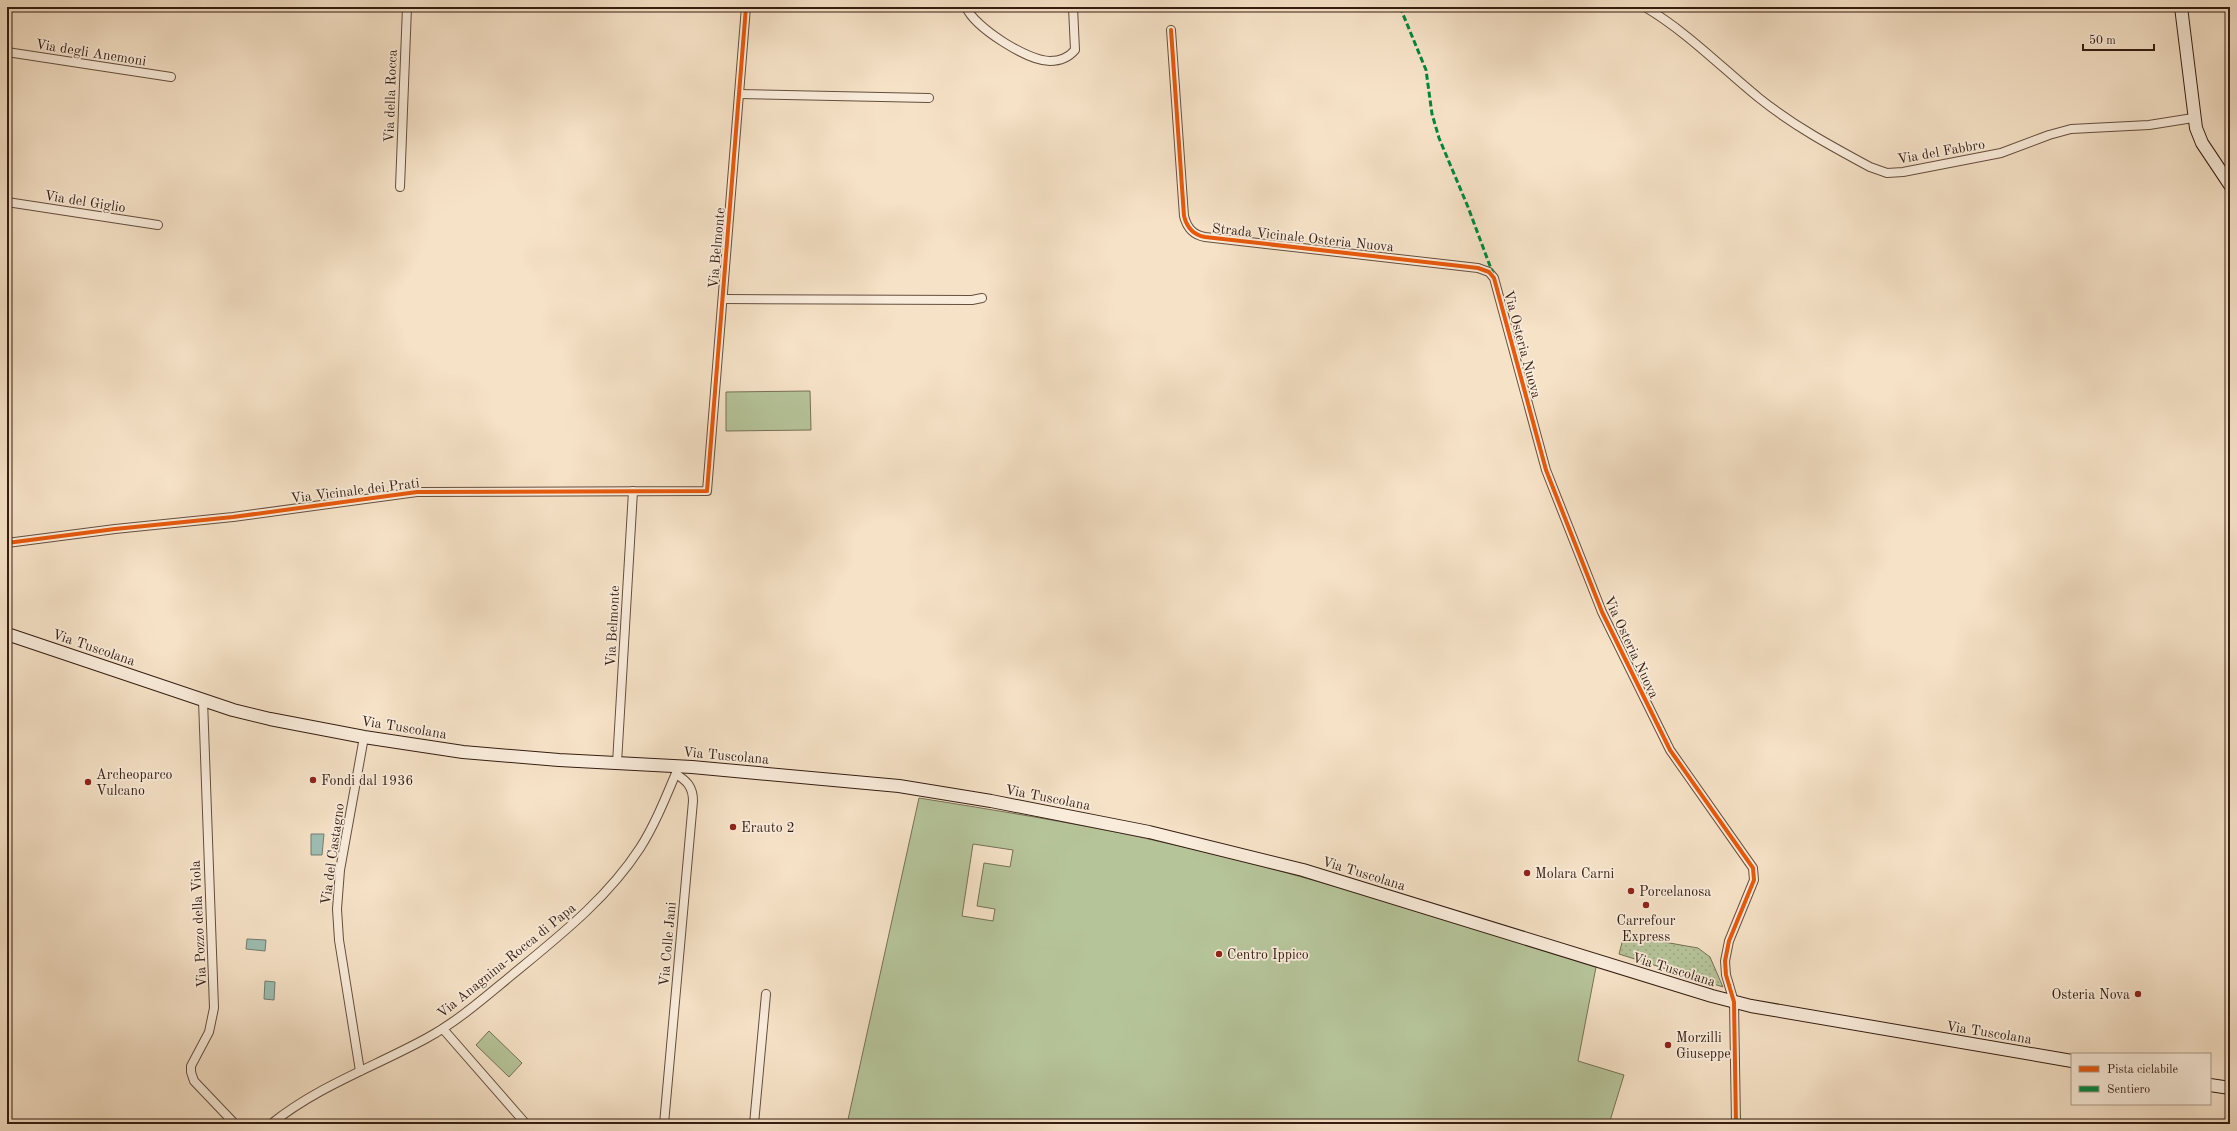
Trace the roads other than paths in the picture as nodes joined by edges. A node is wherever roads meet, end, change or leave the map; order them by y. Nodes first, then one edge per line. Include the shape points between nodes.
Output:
1 (407, 7) edge
2 (746, 7) edge
3 (966, 7) edge
4 (1073, 7) edge
5 (1644, 7) edge
6 (2181, 7) edge
7 (1171, 30) dead end
8 (7, 52) edge
9 (171, 77) dead end
10 (739, 94) junction
11 (930, 98) dead end
12 (2193, 118) junction
13 (2230, 185) edge
14 (400, 187) dead end
15 (7, 202) edge
16 (158, 225) dead end
17 (1494, 278) joint
18 (982, 298) dead end
19 (723, 299) junction
20 (634, 491) junction
21 (707, 491) joint
22 (7, 543) edge
23 (7, 634) edge
24 (203, 700) junction
25 (364, 737) junction
26 (617, 763) junction
27 (678, 770) junction
28 (766, 994) dead end
29 (1734, 1002) junction
30 (443, 1029) junction
31 (2071, 1061) edge
32 (360, 1071) junction
33 (2211, 1085) edge
34 (2230, 1088) edge
35 (278, 1121) edge
36 (235, 1124) edge
37 (271, 1124) edge
38 (526, 1124) edge
39 (664, 1124) edge
40 (754, 1124) edge
41 (1736, 1124) edge

1 - 14 street, Via della Rocca
2 - 10 street, Via Belmonte
3 - 4 street via 977,23 995,37 1038,59 1051,62 1064,58 1075,50
5 - 12 street, Via del Fabbro via 1689,38 1798,128 1883,172 1915,170 2001,153 2071,128 2149,125
6 - 12 main road
7 - 17 street, Strada Vicinale Osteria Nuova via 1184,214 1192,232 1205,237 1478,268 1489,272
8 - 9 street, Via degli Anemoni
10 - 11 street
10 - 19 street, Via Belmonte
12 - 13 main road via 2202,143
15 - 16 street, Via del Giglio
17 - 29 street, Via Osteria Nuova via 1546,470 1602,612 1670,750 1753,868 1754,880 1729,941 1725,960
18 - 19 street
19 - 21 street, Via Belmonte
20 - 21 street, Via Vicinale dei Prati
20 - 22 street, Via Vicinale dei Prati via 412,493
20 - 26 street, Via Belmonte
23 - 24 main road, Via Tuscolana
24 - 25 main road, Via Tuscolana via 254,715
24 - 36 street, Via Pozzo della Viola via 204,784 214,1002 210,1028 190,1072 194,1080
25 - 26 main road, Via Tuscolana via 478,753
25 - 32 street, Via del Castagno via 340,870 337,909 339,940
26 - 27 main road, Via Tuscolana
27 - 29 main road, Via Tuscolana via 899,786 1149,832 1303,870
27 - 30 street, Via Anagnina-Rocca di Papa via 640,847 600,897 562,934
27 - 39 street, Via Colle Jani via 689,784 693,801
28 - 40 street
29 - 31 main road, Via Tuscolana via 1827,1021
29 - 41 street, Via Osteria Nuova
30 - 32 street, Via Anagnina-Rocca di Papa
30 - 38 street
32 - 35 street, Via Anagnina-Rocca di Papa via 311,1095
33 - 34 main road
35 - 37 street, Via Anagnina-Rocca di Papa

